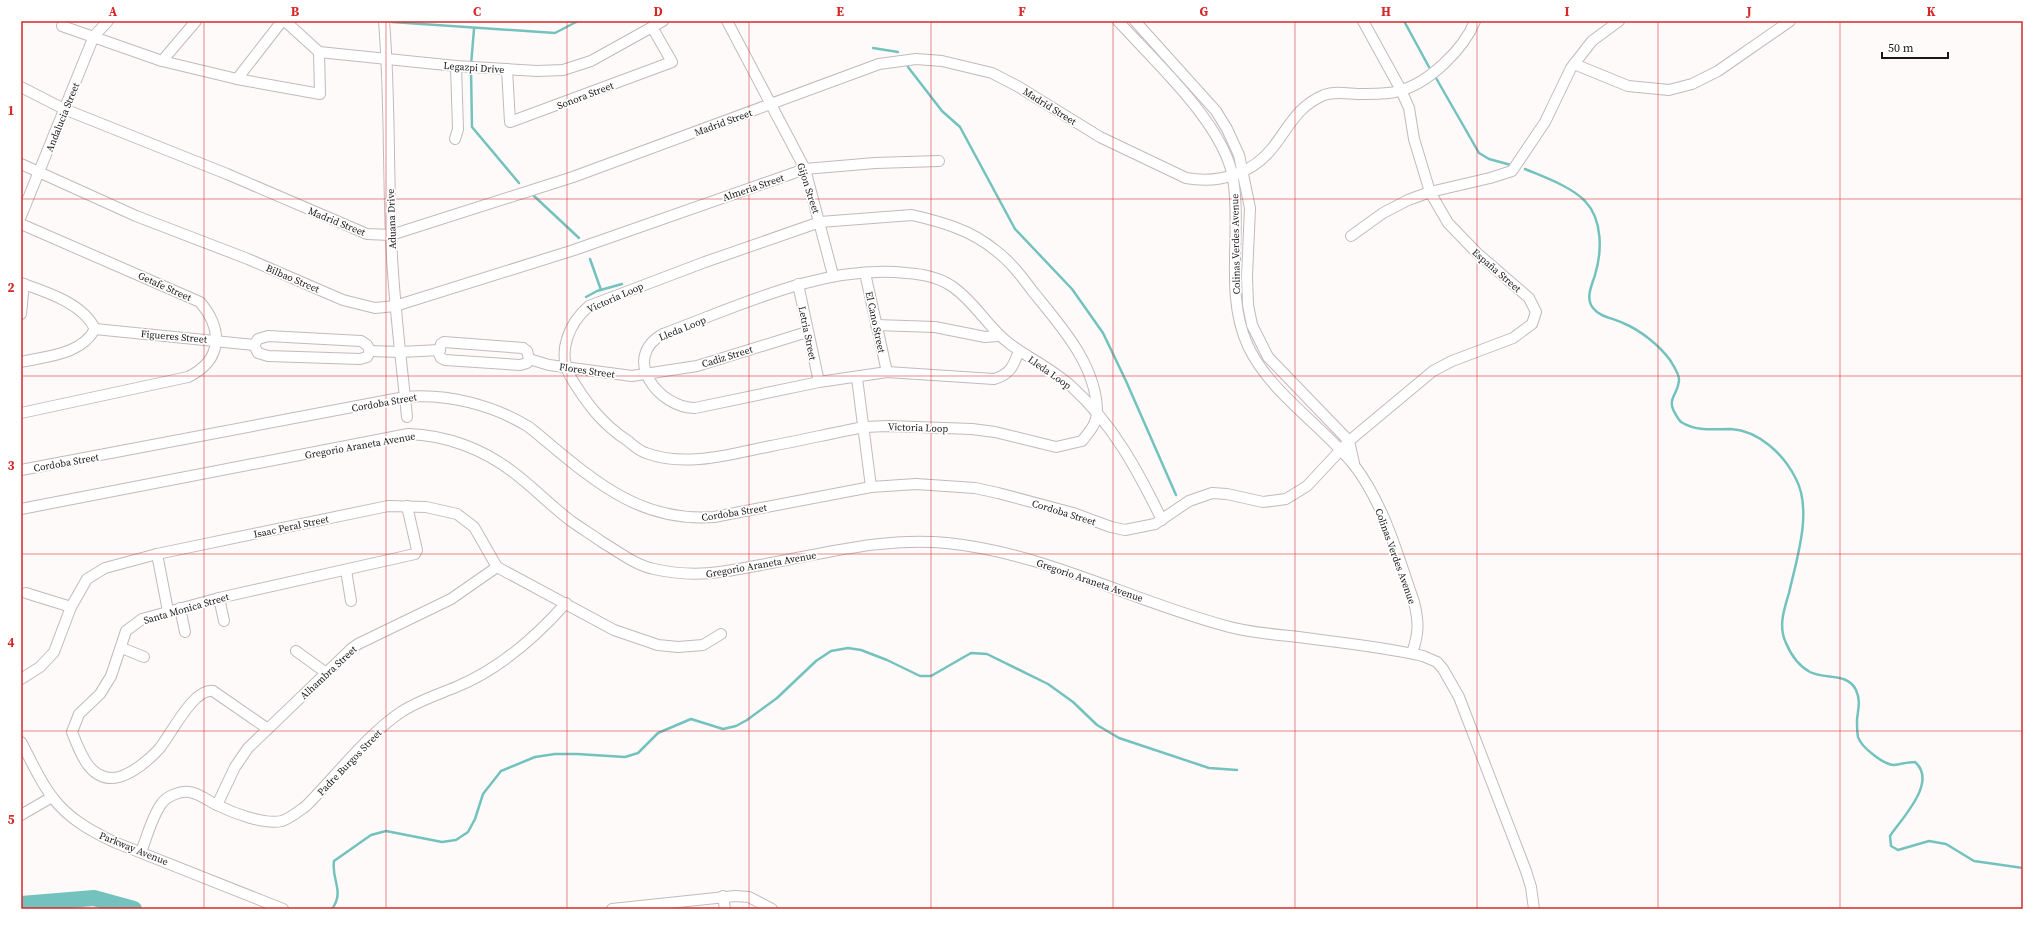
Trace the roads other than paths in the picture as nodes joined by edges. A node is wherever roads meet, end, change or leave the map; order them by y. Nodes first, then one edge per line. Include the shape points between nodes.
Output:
1 (108, 21) edge
2 (196, 21) edge
3 (282, 21) edge
4 (285, 21) edge
5 (384, 21) edge
6 (663, 21) edge
7 (727, 21) edge
8 (1118, 21) edge
9 (1135, 21) edge
10 (1363, 21) edge
11 (1475, 21) edge
12 (1619, 21) edge
13 (1790, 21) edge
14 (62, 26) dead end
15 (652, 27) junction
16 (94, 36) junction
17 (319, 52) junction
18 (387, 59) junction
19 (162, 61) junction
20 (1574, 64) junction
21 (456, 66) junction
22 (507, 69) junction
23 (236, 80) junction
24 (21, 87) edge
25 (1401, 90) junction
26 (772, 104) junction
27 (64, 109) junction
28 (455, 140) dead end
29 (939, 161) dead end
30 (21, 164) edge
31 (805, 169) junction
32 (40, 172) junction
33 (1243, 172) junction
34 (1233, 176) junction
35 (1430, 192) junction
36 (21, 216) edge
37 (820, 222) junction
38 (21, 224) edge
39 (391, 236) junction
40 (1351, 236) dead end
41 (574, 250) joint
42 (865, 272) junction
43 (833, 276) junction
44 (22, 283) edge
45 (798, 284) junction
46 (394, 306) junction
47 (21, 314) edge
48 (876, 325) junction
49 (95, 329) junction
50 (807, 332) junction
51 (998, 336) junction
52 (216, 340) junction
53 (254, 345) junction
54 (440, 350) junction
55 (370, 351) junction
56 (1019, 351) junction
57 (400, 352) junction
58 (529, 359) junction
59 (21, 362) edge
60 (564, 366) junction
61 (886, 372) junction
62 (646, 374) junction
63 (857, 378) junction
64 (819, 382) junction
65 (405, 397) junction
66 (1097, 412) junction
67 (21, 413) edge
68 (407, 417) dead end
69 (864, 427) junction
70 (1349, 441) junction
71 (1340, 449) junction
72 (1354, 465) junction
73 (21, 470) edge
74 (871, 486) junction
75 (407, 506) junction
76 (21, 509) edge
77 (1162, 520) junction
78 (157, 554) junction
79 (497, 567) junction
80 (346, 570) junction
81 (26, 593) dead end
82 (219, 598) junction
83 (351, 601) dead end
84 (566, 603) junction
85 (71, 607) junction
86 (180, 608) junction
87 (168, 611) junction
88 (224, 621) dead end
89 (185, 632) dead end
90 (721, 634) dead end
91 (122, 648) junction
92 (296, 651) dead end
93 (1412, 653) junction
94 (144, 657) dead end
95 (325, 672) junction
96 (21, 679) edge
97 (268, 729) junction
98 (21, 742) edge
99 (52, 797) junction
100 (217, 805) junction
101 (21, 815) edge
102 (141, 852) junction
103 (723, 896) junction
104 (283, 909) edge
105 (612, 909) edge
106 (725, 909) edge
107 (772, 909) edge
108 (1534, 909) edge

1 - 16 street, Andalucia Street
2 - 19 street
3 - 23 street
4 - 17 street
5 - 18 street, Aduana Drive
6 - 15 street, Legazpi Drive
7 - 26 street, Gijon Street
8 - 34 street, Colinas Verdes Avenue via 1203,115 1216,135
9 - 33 street, Colinas Verdes Avenue via 1216,111 1239,155
10 - 25 street, España Street
11 - 25 street via 1464,44 1432,73
12 - 20 street via 1592,41
13 - 20 street via 1718,71 1692,84 1669,90 1628,86
14 - 16 street
15 - 22 street, Legazpi Drive via 591,61 563,70
15 - 22 street, Sonora Street via 672,62 510,122
16 - 19 street
16 - 27 street, Andalucia Street
17 - 18 street, Legazpi Drive
17 - 23 street via 320,94
18 - 21 street, Legazpi Drive
18 - 39 street, Aduana Drive
19 - 23 street
20 - 35 street via 1545,122 1512,171
21 - 22 street, Legazpi Drive
21 - 28 street via 458,129
24 - 27 street, Madrid Street
25 - 33 street, Madrid Street via 1325,95 1298,112 1269,153
25 - 35 street, España Street via 1409,108 1414,139
26 - 31 street, Gijon Street
26 - 34 street, Madrid Street via 879,64 916,60 942,61 992,73 1100,137 1186,178 1212,180
26 - 39 street, Madrid Street via 573,177
27 - 32 street, Andalucia Street
27 - 39 street, Madrid Street via 227,174 367,234
29 - 31 street, Almeria Street
30 - 32 street, Bilbao Street
31 - 37 street, Gijon Street
31 - 41 street, Almeria Street
32 - 36 street, Andalucia Street
32 - 46 street, Bilbao Street via 136,216 248,259 343,300 375,308
33 - 34 street, Madrid Street
33 - 70 street, Colinas Verdes Avenue via 1250,208 1247,276 1252,325 1268,357
34 - 71 street, Colinas Verdes Avenue via 1236,206 1236,299 1241,330 1256,360 1268,376
35 - 40 street via 1383,213
35 - 70 street, España Street via 1448,223 1477,253 1529,298 1536,312 1532,324 1513,338 1433,371
37 - 43 street, Gijon Street
37 - 60 street, Victoria Loop via 698,264 589,306 579,314 567,338
37 - 66 street, Victoria Loop via 912,215 955,226 990,246 1011,264 1052,314 1077,350 1089,374
38 - 52 street, Getafe Street via 200,302 214,321
39 - 46 street, Aduana Drive
41 - 46 street, Bilbao Street
42 - 43 street, Lleda Loop
42 - 48 street, El Cano Street
42 - 51 street, Lleda Loop via 892,271 927,275 953,286 975,306
43 - 45 street, Lleda Loop
44 - 47 street
44 - 49 street via 81,310 88,316
45 - 50 street, Letria Street
45 - 62 street, Lleda Loop via 657,337 645,352 643,362
46 - 57 street, Aduana Drive
48 - 51 street via 927,327 985,337
48 - 61 street, El Cano Street
49 - 52 street, Figueres Street
49 - 59 street via 77,348
50 - 62 street, Cadiz Street via 697,366
50 - 64 street, Letria Street
51 - 56 street, Lleda Loop
52 - 53 street, Figueres Street
52 - 67 street, Getafe Street via 214,353 206,365 188,377
53 - 55 street via 258,339 268,336 360,341 367,345
53 - 55 street, Figueres Street via 258,353 268,356 360,359 367,357
54 - 57 street, Flores Street
54 - 58 street via 440,356 445,360 520,365
54 - 58 street, Flores Street via 444,342 522,348 527,351
55 - 57 street, Figueres Street
56 - 61 street, Lleda Loop via 1012,367 1004,376 994,379
56 - 66 street, Lleda Loop via 1071,386
57 - 65 street, Aduana Drive
58 - 60 street, Flores Street via 548,365
60 - 62 street, Flores Street via 632,376
60 - 69 street, Victoria Loop via 582,398 598,418 644,453 668,460 721,456
61 - 63 street, Lleda Loop
62 - 64 street, Lleda Loop via 662,394 688,408
63 - 64 street, Lleda Loop
63 - 69 street
65 - 68 street, Aduana Drive
65 - 73 street, Cordoba Street
65 - 74 street, Cordoba Street via 424,395 449,398 514,418 615,495 649,510 695,518 714,516
66 - 69 street, Victoria Loop via 1095,425 1082,441 1056,447 972,429
66 - 77 street, Lleda Loop via 1111,429 1143,480
69 - 74 street
70 - 71 street, Cordoba Street
70 - 72 street, Colinas Verdes Avenue
71 - 72 street, Colinas Verdes Avenue
71 - 77 street, Cordoba Street via 1307,486 1286,498 1263,502 1212,493 1189,501
72 - 93 street, Colinas Verdes Avenue via 1378,505 1414,602 1418,628
74 - 77 street, Cordoba Street via 916,484 975,488 998,492 1073,513 1111,528 1126,530
75 - 78 street, Isaac Peral Street via 388,506
75 - 79 street, Isaac Peral Street via 426,507 457,514 474,527
75 - 80 street, Santa Monica Street via 417,550 415,554
76 - 93 street, Gregorio Araneta Avenue via 401,436 428,435 470,447 492,458 513,472 570,520 630,560 651,569 687,575 717,574 876,543 949,543 994,550 1078,574 1194,617 1230,627
78 - 85 street, Isaac Peral Street via 105,568 87,579
78 - 87 street
79 - 84 street
79 - 95 street, Alhambra Street via 451,600 358,644
80 - 82 street, Santa Monica Street
80 - 83 street
81 - 85 street
82 - 86 street, Santa Monica Street
82 - 88 street
84 - 90 street via 614,630 658,645 703,645
84 - 100 street, Padre Burgos Street via 534,637 512,654 474,678 423,700 389,721 296,814 282,821 262,820
85 - 96 street, Isaac Peral Street via 54,652 40,667
86 - 87 street, Santa Monica Street
86 - 89 street
87 - 91 street, Santa Monica Street via 142,619 126,631
91 - 94 street
91 - 97 street, Santa Monica Street via 100,694 79,714 72,732 79,751 90,769 102,777 127,775 159,750 192,703 202,692 208,690
92 - 95 street
93 - 108 street, Gregorio Araneta Avenue via 1437,662 1459,697 1526,871
95 - 97 street, Alhambra Street
97 - 100 street, Alhambra Street via 248,748 235,767
98 - 99 street, Parkway Avenue
99 - 101 street
99 - 102 street, Parkway Avenue via 66,813 92,831
100 - 102 street, Padre Burgos Street via 188,792 162,802
102 - 104 street, Parkway Avenue
103 - 105 street
103 - 106 street
103 - 107 street via 749,897

